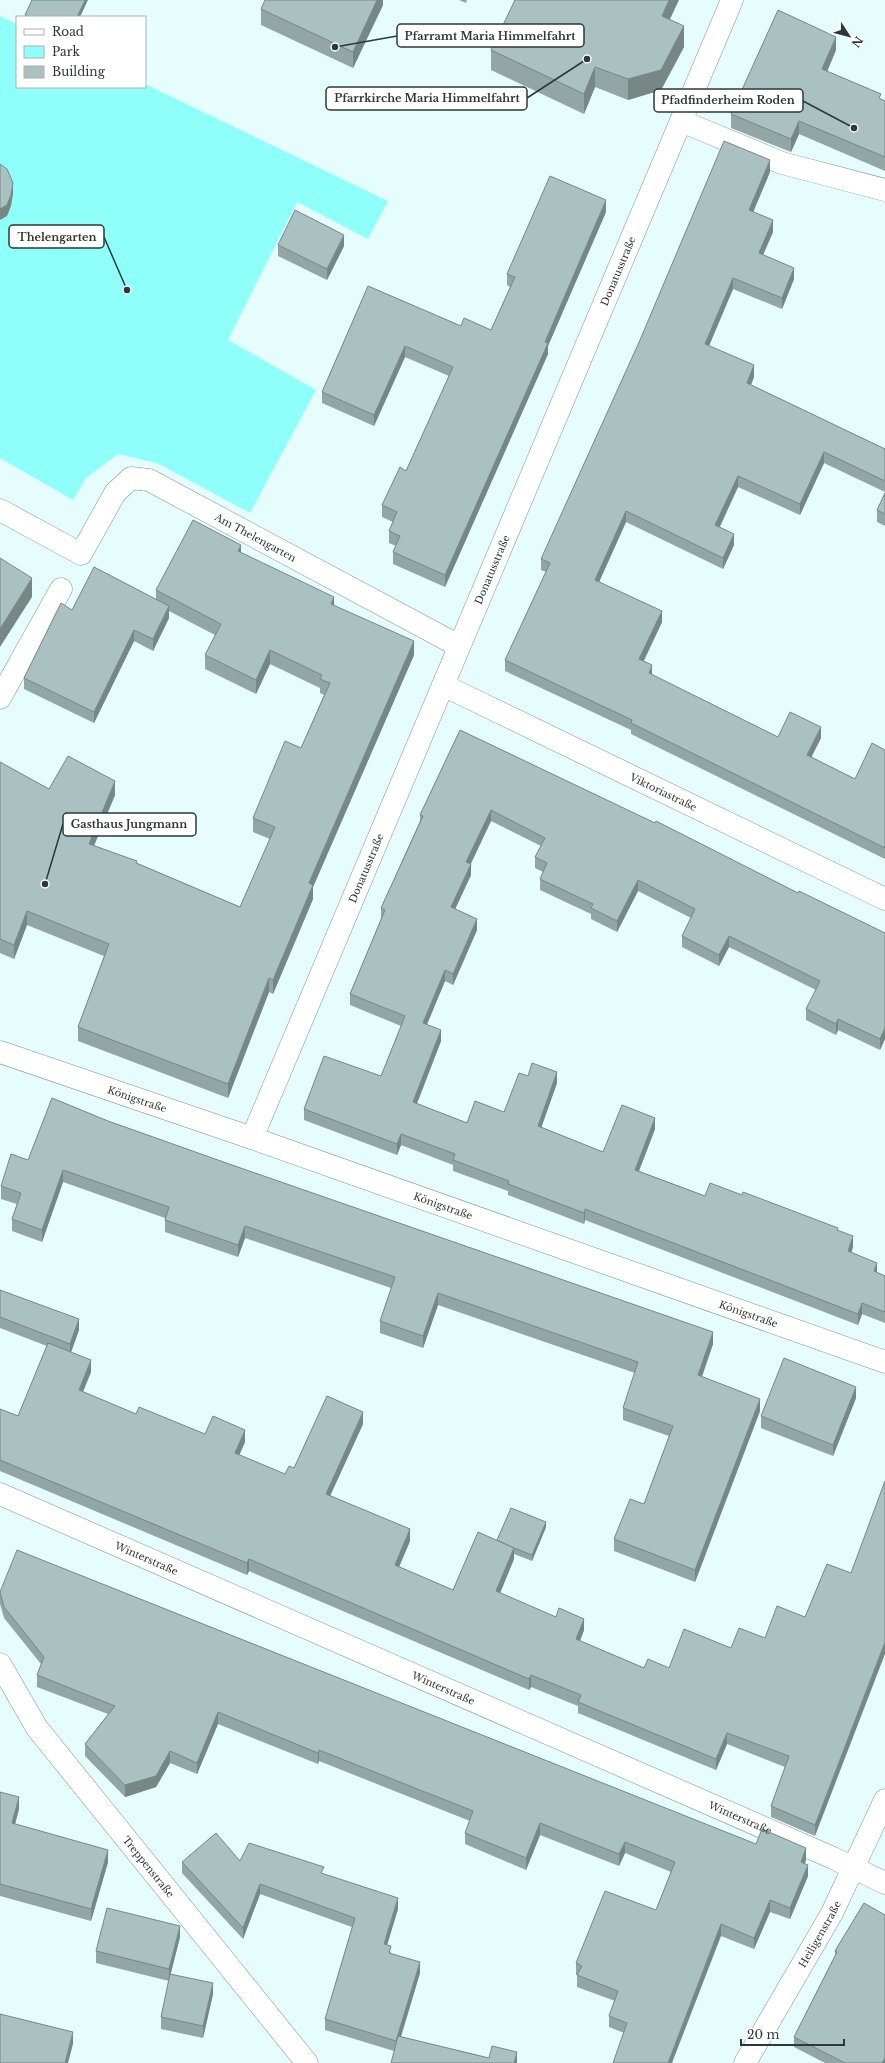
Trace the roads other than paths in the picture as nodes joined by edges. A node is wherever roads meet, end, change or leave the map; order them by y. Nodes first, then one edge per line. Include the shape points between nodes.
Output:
1 (732, 0) edge
2 (681, 121) junction
3 (885, 190) edge
4 (0, 510) edge
5 (61, 589) dead end
6 (459, 646) junction
7 (443, 684) junction
8 (0, 698) edge
9 (885, 898) edge
10 (0, 1052) edge
11 (252, 1138) junction
12 (885, 1362) edge
13 (0, 1494) edge
14 (0, 1664) edge
15 (885, 1800) edge
16 (855, 1868) junction
17 (885, 1883) edge
18 (307, 2063) edge
19 (745, 2063) edge

1 - 2 street, Donatusstraße
2 - 3 street via 782,163
2 - 6 street, Donatusstraße
4 - 6 street, Am Thelengarten via 80,554 115,493 131,478 149,480
5 - 8 street
6 - 7 street, Donatusstraße
7 - 9 street, Viktoriastraße
7 - 11 street, Donatusstraße
10 - 11 street, Königstraße
11 - 12 street, Königstraße
13 - 16 street, Winterstraße
14 - 18 street, Treppenstraße via 37,1728
15 - 16 street, Heiligenstraße
16 - 17 street, Winterstraße
16 - 19 street, Heiligenstraße via 832,1913

